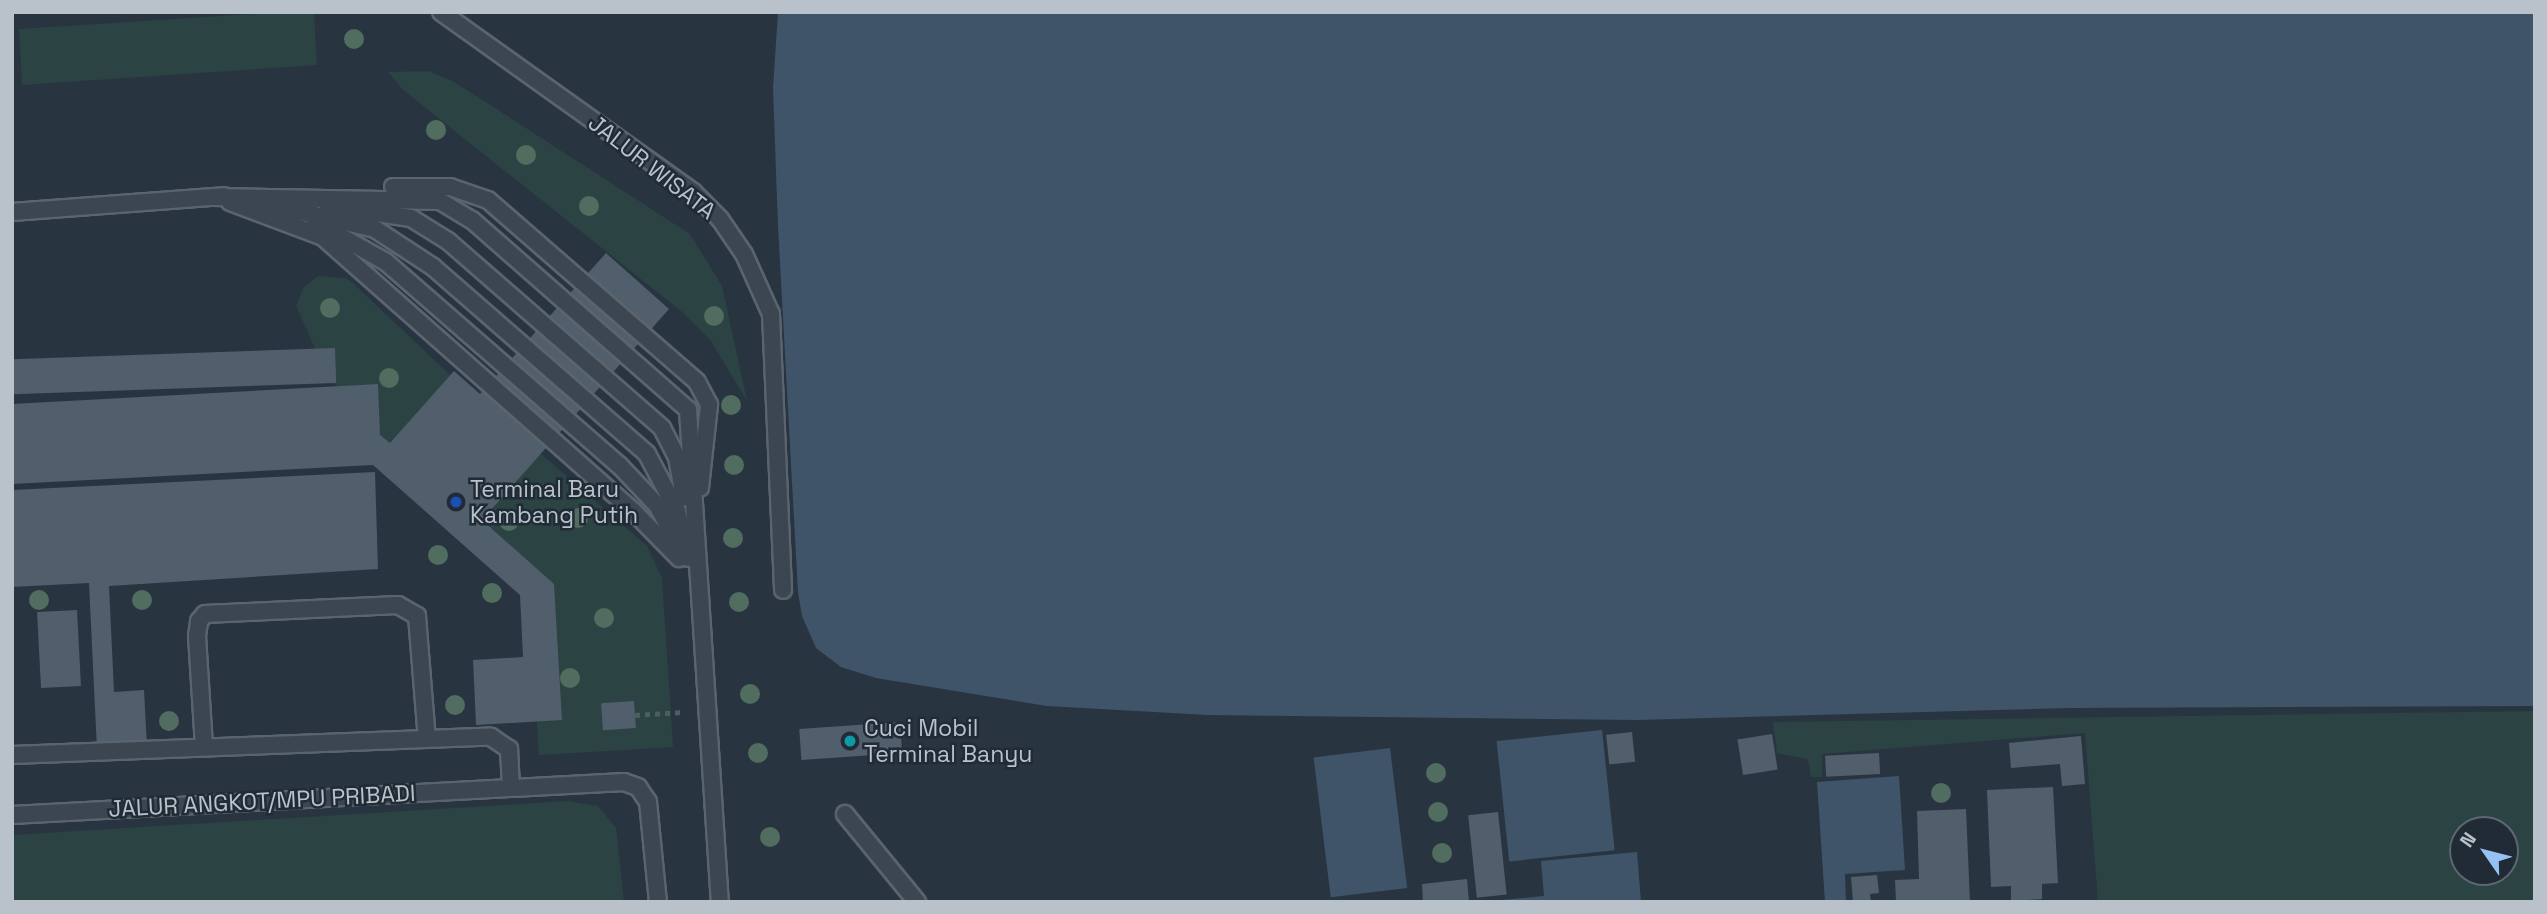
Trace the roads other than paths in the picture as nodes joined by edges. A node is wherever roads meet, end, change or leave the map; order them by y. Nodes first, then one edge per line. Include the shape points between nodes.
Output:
1 (442, 12) edge
2 (214, 197) junction
3 (12, 212) edge
4 (783, 590) dead end
5 (696, 592) junction
6 (427, 739) junction
7 (204, 747) junction
8 (12, 755) edge
9 (511, 787) junction
10 (845, 814) dead end
11 (12, 815) edge
12 (658, 902) edge
13 (720, 902) edge
14 (917, 902) edge

1 - 4 lane, JALUR WISATA via 693,192 720,219 744,254 771,314
2 - 3 lane
2 - 5 lane via 303,226 339,249 658,534 678,556
2 - 5 lane via 317,223 370,250 402,276 636,481 671,528
2 - 5 lane via 300,209 374,229 433,267 647,454 677,511
2 - 5 lane via 391,214 435,231 668,435 681,477
2 - 5 lane via 430,198 472,220 688,410
2 - 5 lane via 432,185 464,189 488,200 705,391 709,405
5 - 13 lane
6 - 7 lane
6 - 7 lane via 418,616 406,606 384,606 205,614 197,636
6 - 9 lane via 499,740 509,749
7 - 8 lane
9 - 11 lane, JALUR ANGKOT/MPU PRIBADI
9 - 12 lane, JALUR ANGKOT/MPU PRIBADI via 613,781 638,788 650,815
10 - 14 lane

